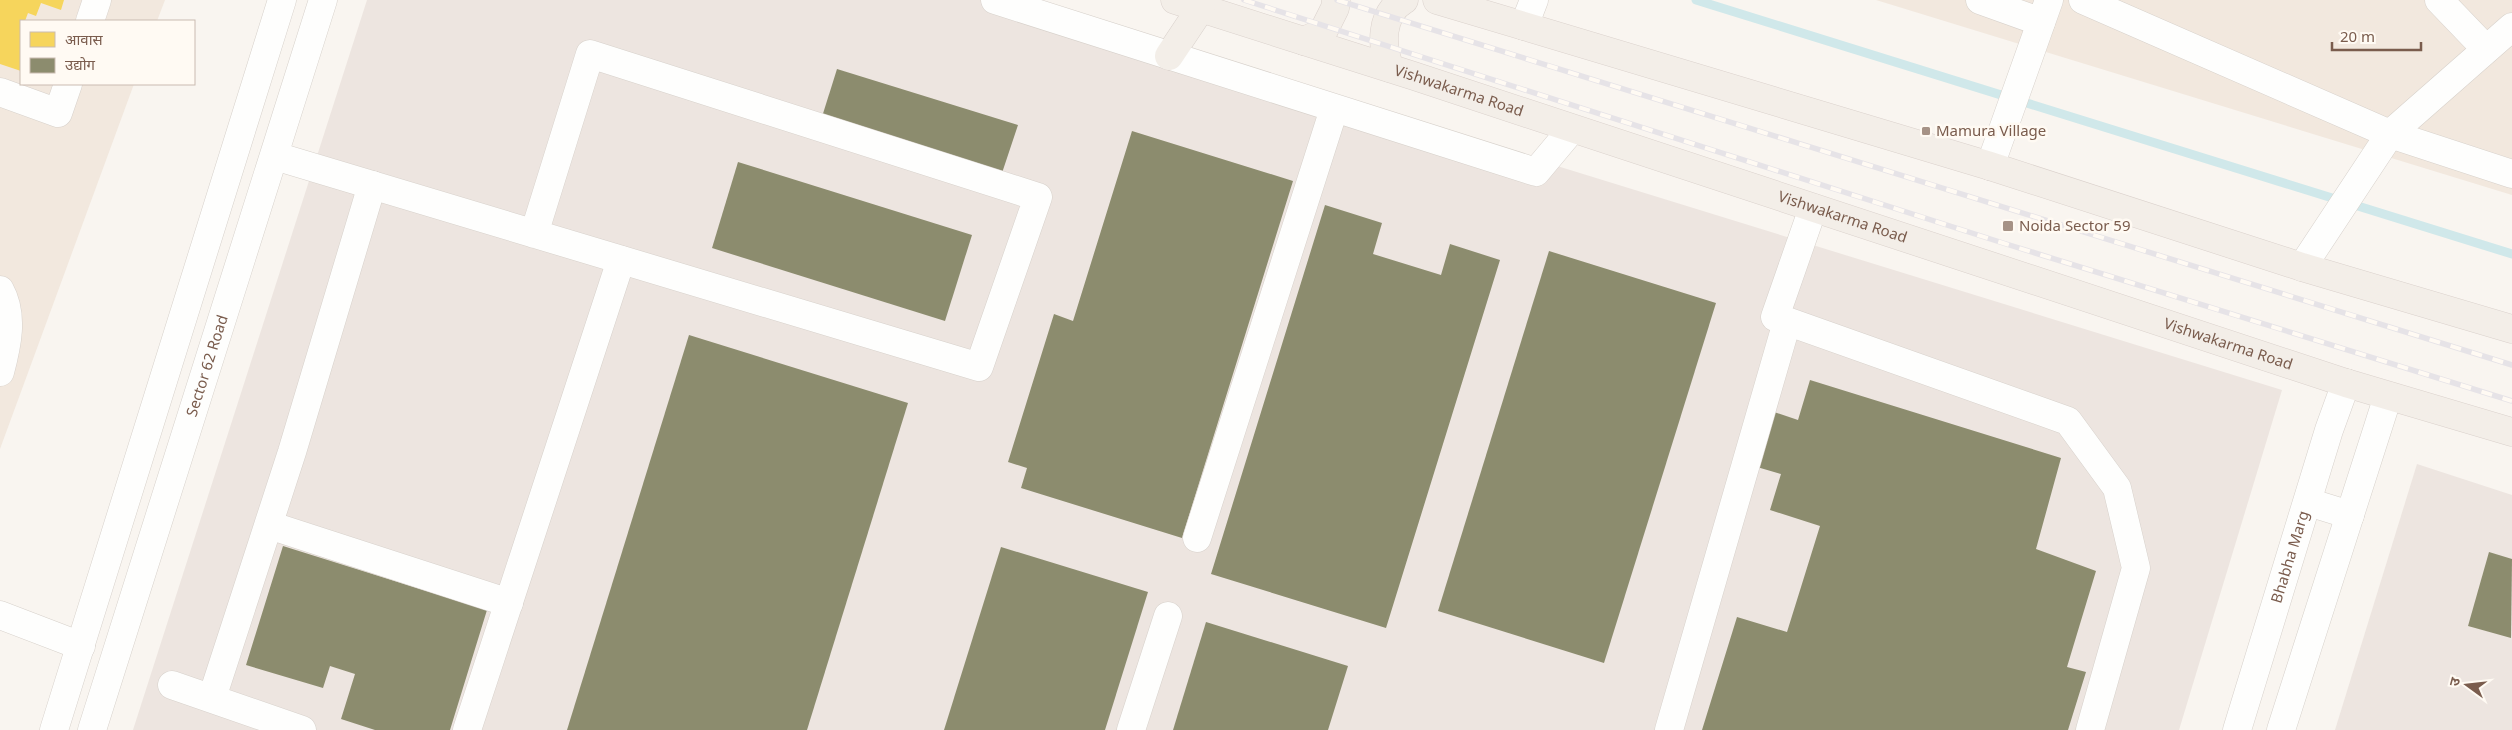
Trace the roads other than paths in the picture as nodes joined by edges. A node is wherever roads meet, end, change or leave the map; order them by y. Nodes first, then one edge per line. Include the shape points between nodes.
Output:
1 (97, 0) edge
2 (282, 0) edge
3 (323, 0) edge
4 (995, 0) edge
5 (1175, 0) edge
6 (1336, 0) edge
7 (1404, 0) edge
8 (1437, 0) edge
9 (1534, 0) edge
10 (1980, 0) edge
11 (2083, 0) edge
12 (2439, 0) edge
13 (1201, 8) junction
14 (2045, 11) edge
15 (90, 20) edge
16 (1524, 26) junction
17 (2512, 27) edge
18 (1304, 41) junction
19 (2486, 49) junction
20 (1169, 56) junction
21 (1390, 68) junction
22 (68, 85) edge
23 (0, 92) edge
24 (1334, 109) junction
25 (1572, 128) junction
26 (2390, 134) junction
27 (275, 156) junction
28 (1990, 166) junction
29 (2512, 174) edge
30 (372, 185) junction
31 (1813, 208) junction
32 (534, 234) junction
33 (620, 260) junction
34 (2302, 267) junction
35 (192, 289) junction
36 (0, 290) edge
37 (229, 299) junction
38 (1787, 322) junction
39 (2512, 329) edge
40 (0, 372) edge
41 (2346, 383) junction
42 (2388, 396) junction
43 (2512, 432) edge
44 (2308, 502) junction
45 (2350, 515) junction
46 (269, 525) junction
47 (1197, 538) dead end
48 (509, 603) junction
49 (0, 616) edge
50 (1168, 616) dead end
51 (81, 646) junction
52 (172, 684) dead end
53 (212, 698) junction
54 (54, 730) edge
55 (92, 730) edge
56 (302, 730) edge
57 (467, 730) edge
58 (1131, 730) edge
59 (1669, 730) edge
60 (2090, 730) edge
61 (2237, 730) edge
62 (2281, 730) edge

1 - 15 street
2 - 35 street
3 - 27 street, Sector 62 Road
4 - 20 street
5 - 13 main road, Vishwakarma Road
6 - 18 main road via 1323,32
7 - 21 main road via 1391,13 1385,28 1385,56
8 - 16 main road
9 - 16 street
10 - 14 street
11 - 26 street
12 - 19 street
13 - 18 main road, Vishwakarma Road
13 - 20 main road
14 - 28 street
16 - 28 main road
17 - 19 street
18 - 21 main road, Vishwakarma Road
19 - 26 street
20 - 24 street
21 - 25 main road, Vishwakarma Road
22 - 23 street via 58,113
24 - 25 street via 1536,172
24 - 47 street
25 - 31 main road, Vishwakarma Road
26 - 29 street
26 - 34 street
27 - 30 street
27 - 37 street, Sector 62 Road
28 - 34 main road
30 - 32 street
30 - 46 street
31 - 38 street via 1775,317
31 - 41 main road, Vishwakarma Road
32 - 33 street
32 - 33 street via 590,54 1038,197 979,367
33 - 48 street
34 - 39 main road
35 - 37 street
35 - 51 street
36 - 40 street via 6,301 8,343
37 - 55 street, Sector 62 Road
38 - 59 street
38 - 60 street via 2068,422 2117,488 2136,568
41 - 42 main road, Vishwakarma Road
41 - 44 street, Bhabha Marg
42 - 43 main road, Vishwakarma Road
42 - 45 street
44 - 45 street
44 - 61 street, Bhabha Marg
45 - 62 street
46 - 48 street
46 - 53 street
48 - 57 street
49 - 51 street
50 - 58 street
51 - 54 street
52 - 53 street
53 - 56 street

